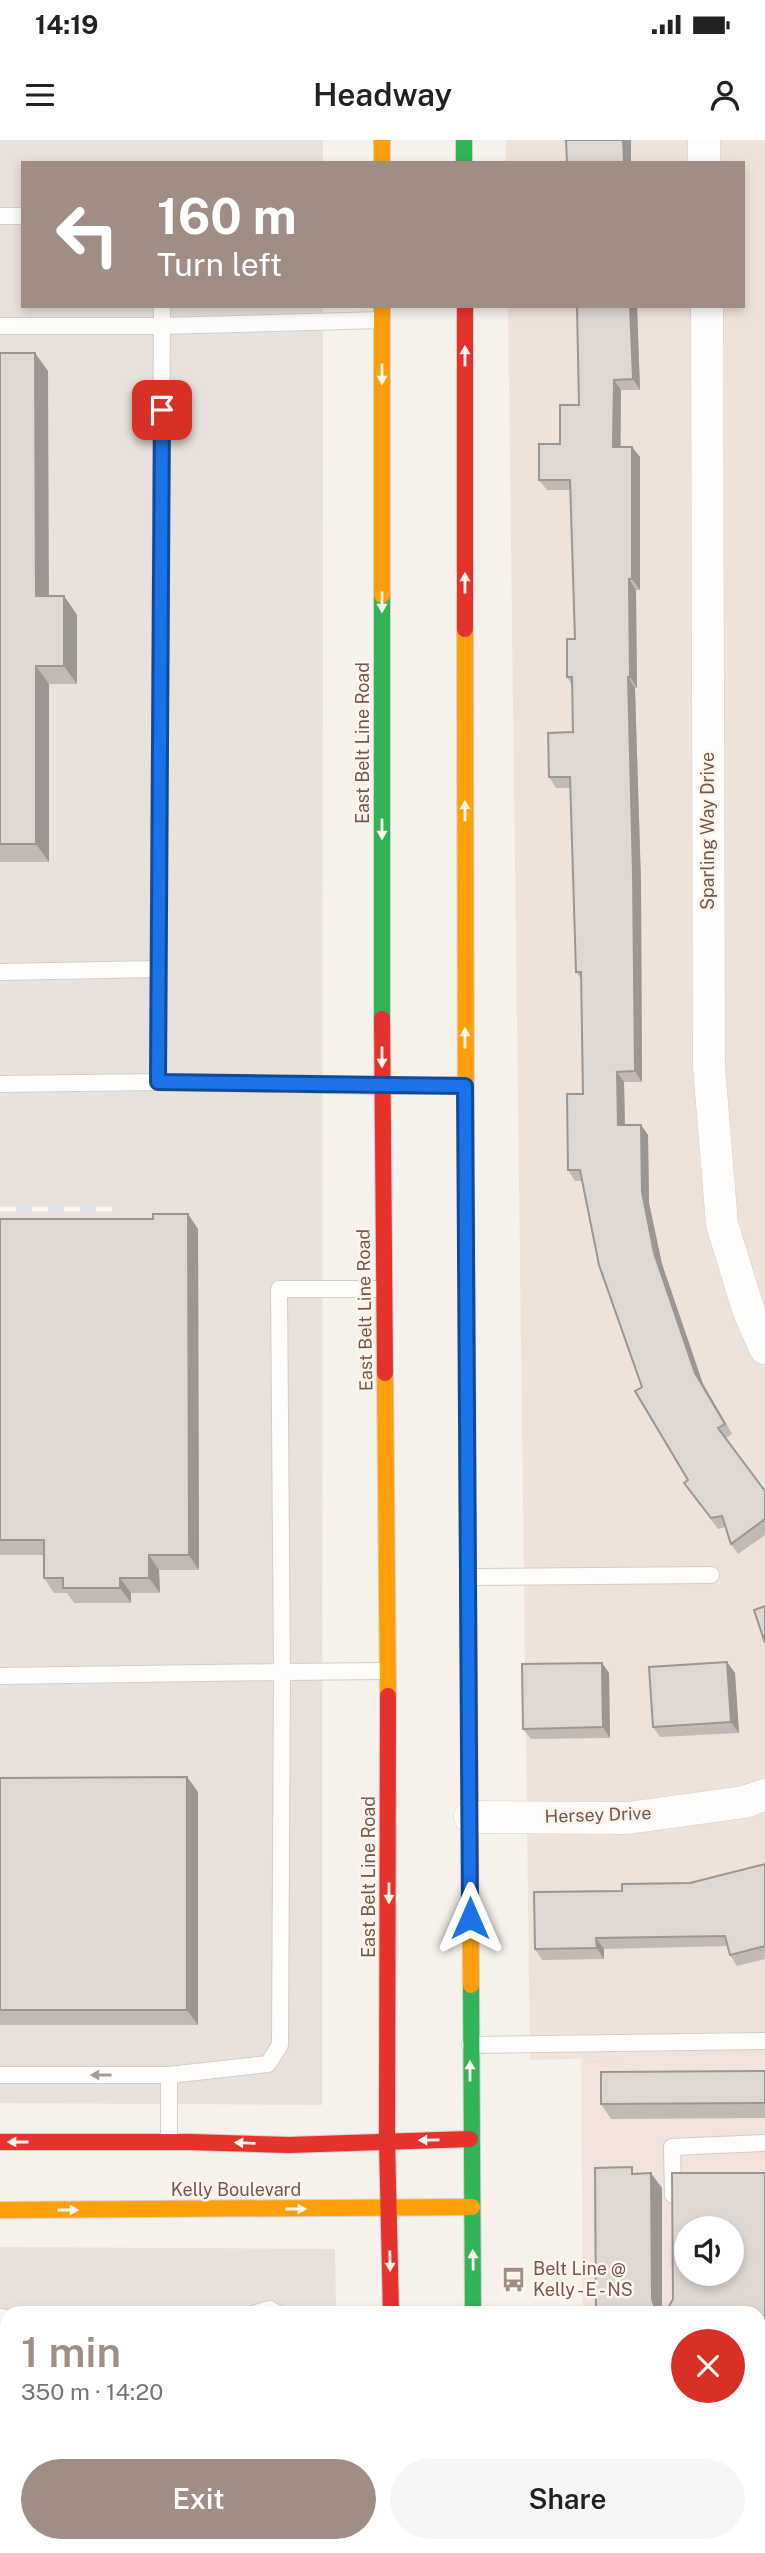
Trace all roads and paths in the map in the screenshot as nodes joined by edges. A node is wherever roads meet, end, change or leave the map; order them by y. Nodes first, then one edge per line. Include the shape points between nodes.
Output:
1 (382, 140) edge
2 (464, 140) edge
3 (704, 140) edge
4 (382, 161) edge
5 (464, 161) edge
6 (704, 161) edge
7 (0, 216) edge
8 (21, 216) edge
9 (162, 308) edge
10 (464, 308) edge
11 (706, 308) edge
12 (382, 313) edge
13 (0, 326) edge
14 (162, 326) junction
15 (157, 969) junction
16 (0, 972) edge
17 (158, 1082) junction
18 (0, 1084) edge
19 (382, 1086) junction
20 (465, 1086) junction
21 (384, 1289) junction
22 (765, 1348) edge
23 (711, 1575) dead end
24 (468, 1577) junction
25 (388, 1671) junction
26 (282, 1672) junction
27 (0, 1676) edge
28 (765, 1796) edge
29 (470, 1817) junction
30 (765, 2041) edge
31 (470, 2045) junction
32 (0, 2075) edge
33 (169, 2075) junction
34 (470, 2139) junction
35 (387, 2140) junction
36 (169, 2141) junction
37 (0, 2142) edge
38 (765, 2143) edge
39 (472, 2207) junction
40 (389, 2209) junction
41 (0, 2210) edge
42 (673, 2216) edge
43 (390, 2306) edge
44 (473, 2306) edge

1 - 4 main road
2 - 5 main road
3 - 6 street
7 - 8 lane
9 - 14 lane
20 -> 10 main road
11 - 22 street, Sparling Way Drive via 709,1066 722,1224
12 - 14 lane
12 -> 19 main road, East Belt Line Road
13 - 14 lane
14 - 15 lane
15 - 16 lane
15 - 17 lane
17 - 18 lane
17 - 19 lane
19 - 20 main road
19 - 21 main road, East Belt Line Road
20 - 24 main road
21 - 25 main road, East Belt Line Road
21 - 26 lane via 279,1289
23 - 24 lane
24 - 29 main road
25 - 26 lane
25 -> 35 main road, East Belt Line Road
26 - 27 lane
26 - 33 lane via 280,2045 268,2064
28 - 29 street, Hersey Drive via 628,1818
29 - 31 main road
30 - 31 lane
34 -> 31 main road
33 -> 32 lane
33 - 36 lane
34 -> 35 main road
34 - 39 main road
35 -> 36 main road via 289,2144
35 - 40 main road, East Belt Line Road
36 -> 37 main road
38 - 42 lane via 672,2147
39 - 40 main road, Kelly Boulevard
44 -> 39 main road
41 -> 40 main road, Kelly Boulevard
40 -> 43 main road, East Belt Line Road

